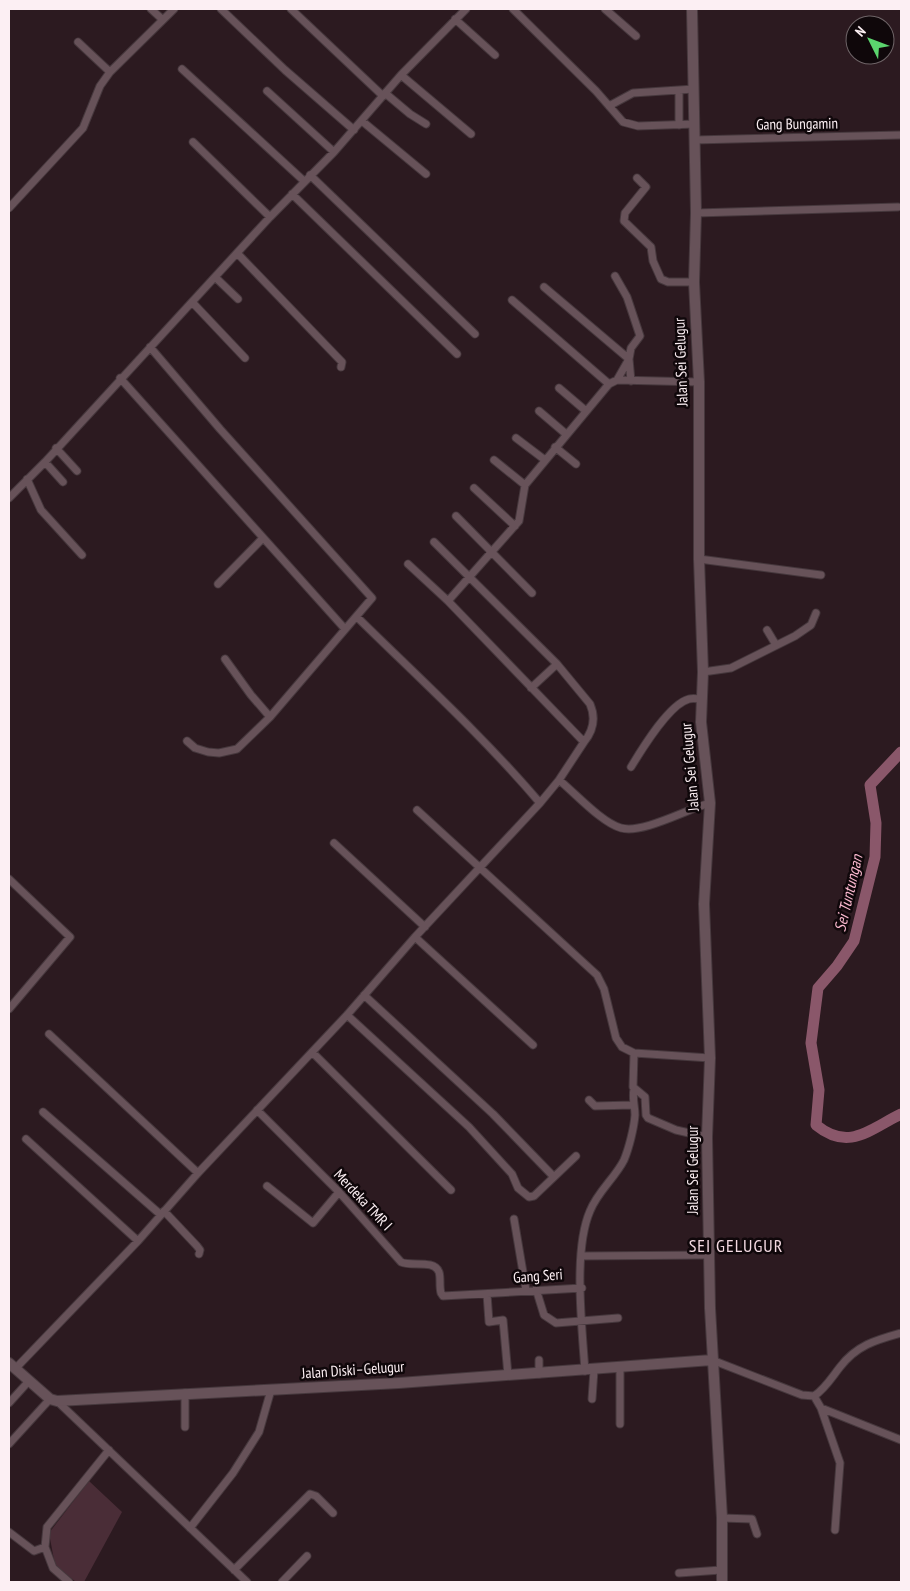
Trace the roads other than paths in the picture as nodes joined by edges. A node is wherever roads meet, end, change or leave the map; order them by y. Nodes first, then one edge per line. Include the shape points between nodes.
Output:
1 (151, 9) edge
2 (174, 9) edge
3 (221, 9) edge
4 (290, 9) edge
5 (466, 9) edge
6 (512, 9) edge
7 (606, 9) edge
8 (692, 9) edge
9 (455, 19) junction
10 (163, 20) junction
11 (636, 36) dead end
12 (78, 42) dead end
13 (495, 55) dead end
14 (182, 69) dead end
15 (110, 72) junction
16 (401, 75) junction
17 (694, 89) junction
18 (679, 90) junction
19 (267, 91) dead end
20 (384, 94) junction
21 (609, 106) junction
22 (362, 122) junction
23 (426, 124) dead end
24 (695, 124) junction
25 (679, 125) junction
26 (354, 130) junction
27 (471, 134) dead end
28 (900, 135) edge
29 (694, 140) junction
30 (193, 142) dead end
31 (334, 152) junction
32 (426, 174) dead end
33 (310, 175) junction
34 (637, 178) dead end
35 (304, 181) junction
36 (292, 194) junction
37 (898, 207) dead end
38 (9, 208) edge
39 (696, 212) junction
40 (270, 217) junction
41 (237, 253) junction
42 (615, 276) dead end
43 (215, 277) junction
44 (694, 282) junction
45 (544, 287) dead end
46 (238, 299) dead end
47 (512, 300) dead end
48 (192, 302) junction
49 (475, 334) dead end
50 (150, 346) junction
51 (457, 354) dead end
52 (245, 358) dead end
53 (629, 359) junction
54 (341, 367) dead end
55 (120, 378) junction
56 (617, 380) junction
57 (631, 381) junction
58 (699, 382) junction
59 (609, 384) junction
60 (559, 388) dead end
61 (539, 411) dead end
62 (586, 411) junction
63 (566, 434) junction
64 (516, 438) dead end
65 (555, 447) junction
66 (56, 448) junction
67 (494, 460) dead end
68 (544, 460) junction
69 (45, 462) junction
70 (576, 464) dead end
71 (77, 471) dead end
72 (27, 479) junction
73 (63, 482) dead end
74 (525, 485) junction
75 (474, 488) dead end
76 (9, 498) edge
77 (456, 516) dead end
78 (515, 526) junction
79 (263, 538) junction
80 (434, 542) dead end
81 (493, 552) junction
82 (82, 555) dead end
83 (699, 559) junction
84 (408, 564) dead end
85 (821, 575) dead end
86 (469, 578) junction
87 (218, 584) dead end
88 (532, 593) dead end
89 (448, 601) junction
90 (816, 613) dead end
91 (357, 617) junction
92 (346, 628) junction
93 (767, 630) dead end
94 (776, 645) junction
95 (225, 659) dead end
96 (556, 664) junction
97 (703, 672) junction
98 (531, 688) junction
99 (701, 699) junction
100 (270, 717) junction
101 (187, 741) dead end
102 (584, 742) junction
103 (631, 766) dead end
104 (559, 780) junction
105 (710, 802) junction
106 (540, 803) junction
107 (417, 810) dead end
108 (334, 842) dead end
109 (481, 867) junction
110 (9, 878) edge
111 (426, 927) junction
112 (415, 938) junction
113 (364, 995) junction
114 (9, 1009) edge
115 (348, 1015) junction
116 (49, 1034) dead end
117 (533, 1044) dead end
118 (312, 1052) junction
119 (634, 1053) junction
120 (710, 1058) junction
121 (634, 1089) junction
122 (589, 1100) dead end
123 (632, 1105) junction
124 (257, 1110) junction
125 (43, 1112) dead end
126 (707, 1137) junction
127 (26, 1139) dead end
128 (576, 1156) dead end
129 (198, 1173) junction
130 (554, 1177) junction
131 (267, 1186) dead end
132 (450, 1190) dead end
133 (339, 1192) junction
134 (162, 1213) junction
135 (514, 1219) dead end
136 (138, 1241) junction
137 (199, 1254) dead end
138 (709, 1255) junction
139 (581, 1256) junction
140 (582, 1288) junction
141 (536, 1289) junction
142 (526, 1290) junction
143 (487, 1294) junction
144 (443, 1296) joint
145 (618, 1318) dead end
146 (582, 1323) junction
147 (901, 1333) edge
148 (539, 1360) dead end
149 (712, 1360) junction
150 (12, 1366) edge
151 (620, 1368) junction
152 (590, 1370) junction
153 (539, 1374) junction
154 (508, 1375) junction
155 (28, 1382) junction
156 (271, 1390) junction
157 (185, 1393) junction
158 (814, 1396) junction
159 (592, 1399) dead end
160 (54, 1400) junction
161 (9, 1403) edge
162 (821, 1408) junction
163 (620, 1424) dead end
164 (185, 1427) dead end
165 (901, 1440) edge
166 (9, 1444) edge
167 (109, 1450) junction
168 (333, 1513) dead end
169 (722, 1518) junction
170 (190, 1528) junction
171 (835, 1530) dead end
172 (9, 1532) edge
173 (757, 1534) dead end
174 (45, 1547) junction
175 (307, 1556) dead end
176 (234, 1570) junction
177 (721, 1570) junction
178 (679, 1573) dead end
179 (69, 1582) edge
180 (247, 1582) edge
181 (282, 1582) edge
182 (722, 1582) edge

1 - 10 street
2 - 10 street
3 - 26 street
4 - 20 street
5 - 9 street
6 - 21 street
7 - 11 street
8 - 17 main road, Jalan Sei Gelugur
9 - 13 street
9 - 16 street
10 - 15 street
12 - 15 street
14 - 35 street
15 - 38 street via 100,86 83,128
16 - 20 street
16 - 27 street
17 - 18 street
17 - 24 main road, Jalan Sei Gelugur
18 - 21 street via 633,93
18 - 25 street
19 - 31 street
20 - 22 street
20 - 23 street
21 - 25 street via 616,116 631,125
22 - 26 street
22 - 32 street
24 - 25 street
24 - 29 main road, Jalan Sei Gelugur
26 - 31 street
28 - 29 street, Gang Bungamin
29 - 39 main road, Jalan Sei Gelugur
30 - 40 street
31 - 33 street
33 - 35 street
33 - 49 street
34 - 44 street via 646,187 625,213 624,221 650,247 661,279
35 - 36 street
36 - 40 street
36 - 51 street
37 - 39 street
39 - 44 main road, Jalan Sei Gelugur
40 - 41 street
41 - 43 street
41 - 54 street via 342,362
42 - 53 street via 628,297 638,328 639,338 631,348
43 - 46 street
43 - 48 street
44 - 58 main road, Jalan Sei Gelugur
45 - 53 street
47 - 59 street
48 - 50 street
48 - 52 street
50 - 55 street
50 - 91 street via 220,429 371,595 371,601
53 - 56 street
53 - 57 street
55 - 66 street
55 - 79 street
56 - 57 street
56 - 59 street
57 - 58 street
58 - 83 main road, Jalan Sei Gelugur
59 - 62 street
60 - 62 street
61 - 63 street
62 - 63 street
63 - 65 street
64 - 68 street
65 - 68 street
65 - 70 street
66 - 69 street
66 - 71 street
67 - 74 street
68 - 74 street
69 - 72 street
69 - 73 street
72 - 76 street
72 - 82 street via 41,510
74 - 78 street via 521,518
75 - 78 street
77 - 81 street
78 - 81 street
79 - 87 street
79 - 92 street
80 - 86 street
81 - 86 street
81 - 88 street
83 - 85 street
83 - 97 main road, Jalan Sei Gelugur
84 - 89 street
86 - 89 street
86 - 96 street
89 - 98 street
90 - 94 street via 811,625
91 - 92 street
91 - 106 street via 439,696
92 - 100 street
93 - 94 street
94 - 97 street via 731,668
95 - 100 street
96 - 98 street
96 - 102 street via 593,711 592,729
97 - 99 main road, Jalan Sei Gelugur
98 - 102 street
99 - 103 street via 690,699 679,705 654,730
99 - 105 main road, Jalan Sei Gelugur via 702,746
100 - 101 street via 234,750 208,752
102 - 104 street
104 - 105 street via 611,824 621,828 647,825
104 - 106 street
105 - 120 main road, Jalan Sei Gelugur via 704,904
106 - 109 street
107 - 109 street
108 - 111 street
109 - 111 street
109 - 119 street via 596,975 604,989 616,1038 622,1047
110 - 114 street via 70,937
111 - 112 street
112 - 113 street
112 - 117 street
113 - 115 street
113 - 130 street via 493,1114
115 - 118 street
115 - 130 street via 481,1139 525,1194 534,1196
116 - 129 street
118 - 124 street
118 - 132 street
119 - 120 street
119 - 121 street
120 - 126 main road, Jalan Sei Gelugur
121 - 123 street
121 - 126 street via 645,1097 648,1118 676,1130
122 - 123 street via 594,1106
123 - 139 street via 635,1116 624,1160 598,1193 590,1209
124 - 129 street
124 - 133 street, Merdeka TMR I
125 - 134 street
126 - 138 main road, Jalan Sei Gelugur
127 - 136 street
128 - 130 street
129 - 134 street
131 - 133 street via 313,1223
133 - 144 street, Merdeka TMR I via 401,1262 436,1268
134 - 136 street
134 - 137 street via 197,1246
135 - 142 street
136 - 150 street
138 - 139 street
138 - 149 main road, Jalan Sei Gelugur
139 - 140 street
140 - 141 street, Gang Seri
140 - 146 street, Gang Seri
141 - 142 street, Gang Seri
141 - 146 street via 541,1309 548,1318 556,1323
142 - 143 street, Gang Seri
143 - 144 street, Gang Seri
143 - 154 street via 490,1322 503,1320
145 - 146 street
146 - 152 street, Gang Seri
147 - 158 street via 871,1341 858,1349
148 - 153 street
149 - 151 main road, Jalan Diski–Gelugur
149 - 158 street via 802,1395
149 - 169 main road, Jalan Sei Gelugur
150 - 155 main road
151 - 152 main road, Jalan Diski–Gelugur
151 - 163 street
152 - 153 main road, Jalan Diski–Gelugur
152 - 159 street, Gang Seri
153 - 154 main road, Jalan Diski–Gelugur
154 - 156 main road, Jalan Diski–Gelugur
155 - 160 main road
155 - 161 street
156 - 157 main road, Jalan Diski–Gelugur
156 - 170 street via 259,1432 233,1473
157 - 160 main road, Jalan Diski–Gelugur
157 - 164 street
158 - 162 street
160 - 166 street
160 - 167 street
162 - 165 street
162 - 171 street via 840,1463
167 - 170 street
167 - 174 street via 47,1527
168 - 176 street via 310,1494
169 - 173 street via 752,1519
169 - 177 main road, Jalan Sei Gelugur
170 - 176 street
172 - 174 street via 34,1551
174 - 179 street via 53,1568
175 - 181 street
176 - 180 street
177 - 178 street
177 - 182 main road, Jalan Sei Gelugur

